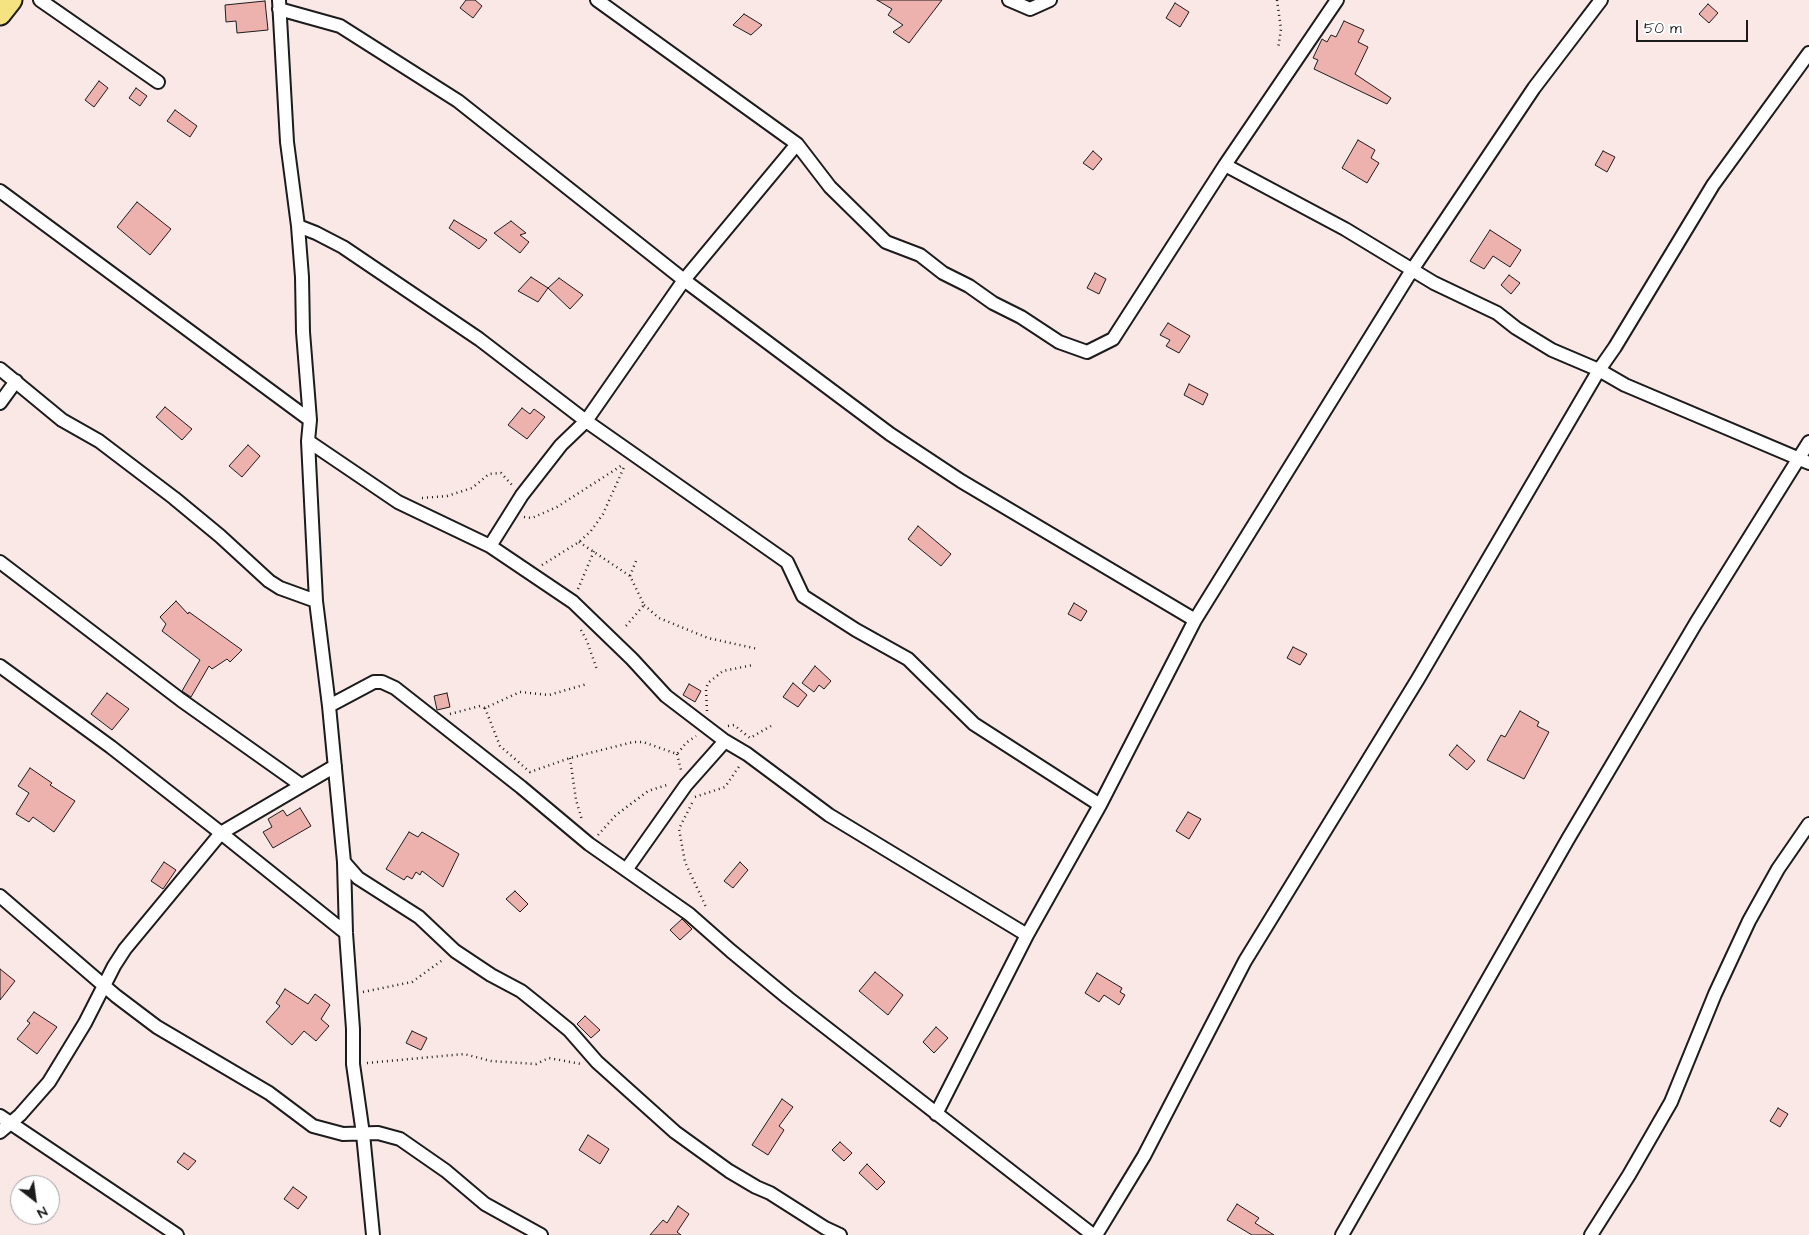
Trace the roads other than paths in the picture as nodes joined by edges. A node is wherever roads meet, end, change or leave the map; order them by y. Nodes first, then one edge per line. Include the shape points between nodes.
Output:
1 (10, 0) edge
2 (40, 0) edge
3 (597, 0) edge
4 (1009, 0) edge
5 (1050, 0) edge
6 (1337, 0) edge
7 (1601, 0) edge
8 (279, 5) edge
9 (0, 14) edge
10 (1809, 53) edge
11 (158, 82) dead end
12 (797, 144) junction
13 (1225, 165) junction
14 (0, 190) edge
15 (298, 226) junction
16 (1412, 270) junction
17 (684, 280) junction
18 (0, 369) edge
19 (1599, 370) junction
20 (16, 381) junction
21 (0, 403) edge
22 (310, 420) junction
23 (586, 421) junction
24 (308, 441) junction
25 (1809, 442) edge
26 (1804, 461) edge
27 (490, 546) junction
28 (0, 562) edge
29 (316, 601) junction
30 (1195, 620) junction
31 (0, 666) edge
32 (329, 706) junction
33 (725, 741) junction
34 (335, 766) junction
35 (301, 785) junction
36 (1100, 805) junction
37 (1809, 824) edge
38 (221, 833) junction
39 (344, 862) junction
40 (626, 870) junction
41 (0, 896) edge
42 (346, 933) junction
43 (1027, 935) junction
44 (104, 985) junction
45 (936, 1114) junction
46 (0, 1116) edge
47 (11, 1124) junction
48 (0, 1132) edge
49 (363, 1134) junction
50 (177, 1235) edge
51 (373, 1235) edge
52 (541, 1235) edge
53 (840, 1235) edge
54 (1094, 1235) edge
55 (1342, 1235) edge
56 (1591, 1235) edge

1 - 9 highway
2 - 11 street
3 - 12 street
4 - 5 street via 1030,9
6 - 13 street
7 - 16 street via 1534,88
8 - 15 street via 287,142
8 - 17 street via 340,26 458,101
10 - 19 street via 1713,185
12 - 13 street via 830,187 886,242 920,255 943,273 1059,342 1087,352 1113,339
12 - 17 street
13 - 16 street via 1345,229
14 - 22 street
15 - 22 street
15 - 23 street via 343,247 411,292 479,339
16 - 19 street via 1497,313 1552,350
16 - 30 street
17 - 23 street
17 - 30 street via 890,434 961,481
18 - 20 street
19 - 26 street via 1625,385
19 - 54 street via 1418,679 1245,961 1144,1156
20 - 21 street
20 - 29 street via 62,420 99,441 174,498 269,581
22 - 24 street
23 - 27 street via 561,445 522,495
23 - 36 street via 787,562 803,596 908,658 974,724
24 - 27 street via 398,502
24 - 29 street
25 - 26 street
26 - 55 street via 1696,623 1572,831
27 - 33 street via 573,602 666,696
28 - 35 street via 180,700
29 - 32 street
30 - 36 street
31 - 38 street
32 - 34 street
32 - 40 street via 367,685 382,682 395,688
33 - 40 street via 686,785
33 - 43 street via 829,815
34 - 35 street
34 - 39 street
35 - 38 street
36 - 43 street
37 - 56 street via 1778,869 1749,921 1671,1102
38 - 42 street
38 - 44 street via 125,949
39 - 42 street
39 - 53 street via 358,878 419,917 455,951 521,991 569,1030 597,1062 675,1132 721,1166
40 - 45 street via 690,914 788,998
41 - 44 street
42 - 49 street via 353,1064
43 - 45 street
44 - 47 street via 49,1082
44 - 49 street via 157,1027 269,1093 313,1126 343,1134
45 - 54 street
46 - 47 street
47 - 48 street
47 - 50 street
49 - 51 street
49 - 52 street via 387,1134 400,1139 446,1171 485,1204

